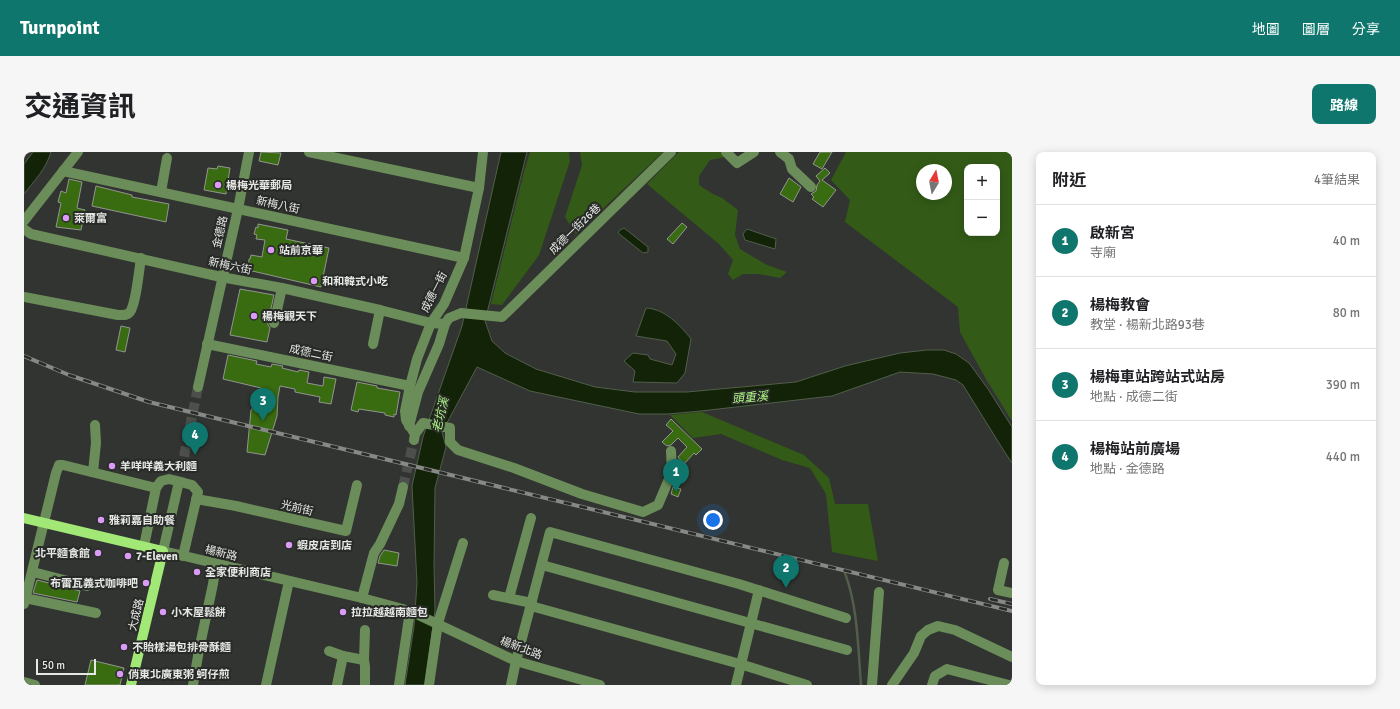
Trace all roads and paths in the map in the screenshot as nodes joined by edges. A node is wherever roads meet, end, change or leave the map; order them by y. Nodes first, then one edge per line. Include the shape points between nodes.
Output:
1 (78, 152) edge
2 (248, 152) edge
3 (309, 152) edge
4 (483, 152) edge
5 (671, 152) edge
6 (726, 152) edge
7 (754, 152) edge
8 (780, 152) edge
9 (167, 158) dead end
10 (63, 171) junction
11 (811, 187) dead end
12 (478, 188) junction
13 (161, 192) junction
14 (238, 208) junction
15 (24, 221) edge
16 (24, 230) edge
17 (141, 258) junction
18 (464, 258) junction
19 (221, 277) junction
20 (282, 288) junction
21 (24, 296) edge
22 (380, 310) junction
23 (431, 323) junction
24 (274, 324) dead end
25 (445, 324) junction
26 (207, 344) junction
27 (373, 344) dead end
28 (410, 386) junction
29 (198, 387) tunnel mouth
30 (95, 425) dead end
31 (413, 433) junction
32 (672, 451) dead end
33 (93, 472) junction
34 (178, 486) tunnel mouth
35 (357, 486) dead end
36 (403, 487) tunnel mouth
37 (156, 488) junction
38 (196, 499) junction
39 (24, 518) edge
40 (531, 518) dead end
41 (44, 523) junction
42 (463, 543) dead end
43 (144, 546) junction
44 (163, 551) junction
45 (183, 556) junction
46 (1004, 563) dead end
47 (216, 564) junction
48 (542, 566) junction
49 (33, 572) junction
50 (289, 581) junction
51 (87, 586) dead end
52 (759, 590) junction
53 (879, 592) dead end
54 (1012, 593) edge
55 (493, 595) dead end
56 (362, 598) junction
57 (509, 598) junction
58 (25, 601) edge
59 (531, 604) junction
60 (411, 611) junction
61 (96, 613) dead end
62 (846, 618) dead end
63 (438, 623) junction
64 (751, 623) junction
65 (365, 630) dead end
66 (847, 650) dead end
67 (329, 651) dead end
68 (343, 656) junction
69 (1012, 657) edge
70 (364, 660) junction
71 (516, 661) junction
72 (740, 664) junction
73 (24, 682) edge
74 (580, 682) edge
75 (35, 685) edge
76 (131, 685) edge
77 (193, 685) edge
78 (266, 685) edge
79 (337, 685) edge
80 (365, 685) edge
81 (399, 685) edge
82 (429, 685) edge
83 (511, 685) edge
84 (600, 685) edge
85 (736, 685) edge
86 (807, 685) edge
87 (872, 685) edge
88 (892, 685) edge
89 (932, 685) edge
90 (1009, 685) edge

1 - 10 street
2 - 14 street, 金德路
3 - 12 street
4 - 12 street, 成德一街
5 - 25 street, 成德一街26巷 via 502,317 461,313 449,318
6 - 7 street via 737,163
8 - 11 street via 789,159 792,169
9 - 13 street
10 - 13 street, 新梅八街
10 - 15 street
12 - 18 street, 成德一街
13 - 14 street, 新梅八街
14 - 18 street, 新梅八街
14 - 19 street, 金德路
16 - 17 street, 新梅六街 via 31,234
17 - 19 street, 新梅六街
17 - 21 street via 134,303 126,315 118,316
18 - 23 street, 成德一街 via 444,304
19 - 20 street, 新梅六街
19 - 26 street, 金德路
20 - 22 street, 新梅六街
20 - 24 street
22 - 23 street, 新梅六街
22 - 27 street
23 - 25 street
23 - 28 street, 成德一街
25 - 31 street via 418,392
26 - 28 street, 成德二街
26 - 29 street, 金德路
28 - 31 street, 成德一街 via 405,411 406,420
30 - 33 street
31 - 32 street via 423,423 450,428 450,442 458,450 582,494 643,512 658,504 672,472
33 - 37 street
33 - 41 street via 60,466
34 - 44 street
35 - 38 street, 光前街 via 346,531
36 - 56 street via 399,504 374,553
37 - 38 street via 161,481 169,479 192,485 198,492
37 - 43 street
38 - 45 street
39 - 41 main road, 楊新路
40 - 57 street
41 - 43 main road, 楊新路
41 - 49 street
42 - 63 street
43 - 44 main road, 楊新路
44 - 45 street, 楊新路
44 - 76 main road, 大成路
45 - 47 street, 楊新路
46 - 54 street via 998,590
47 - 50 street, 楊新路
47 - 77 street
48 - 52 street via 550,532
48 - 59 street
48 - 64 street
49 - 51 street
49 - 58 street
50 - 56 street, 楊新路
50 - 78 street
52 - 62 street
52 - 64 street
53 - 87 street
55 - 57 street
56 - 60 street, 楊新路
57 - 59 street
58 - 61 street
59 - 71 street
59 - 72 street
60 - 63 street, 楊新北路
60 - 81 street
63 - 71 street, 楊新北路
63 - 82 street
64 - 66 street
64 - 72 street
65 - 70 street
67 - 68 street
68 - 70 street
68 - 79 street
69 - 88 street via 955,630 938,626 921,636 914,653
70 - 80 street
71 - 74 street, 楊新北路
71 - 83 street
72 - 85 street
72 - 86 street
73 - 75 street
74 - 84 street, 楊新北路
89 - 90 street via 935,676 947,669

